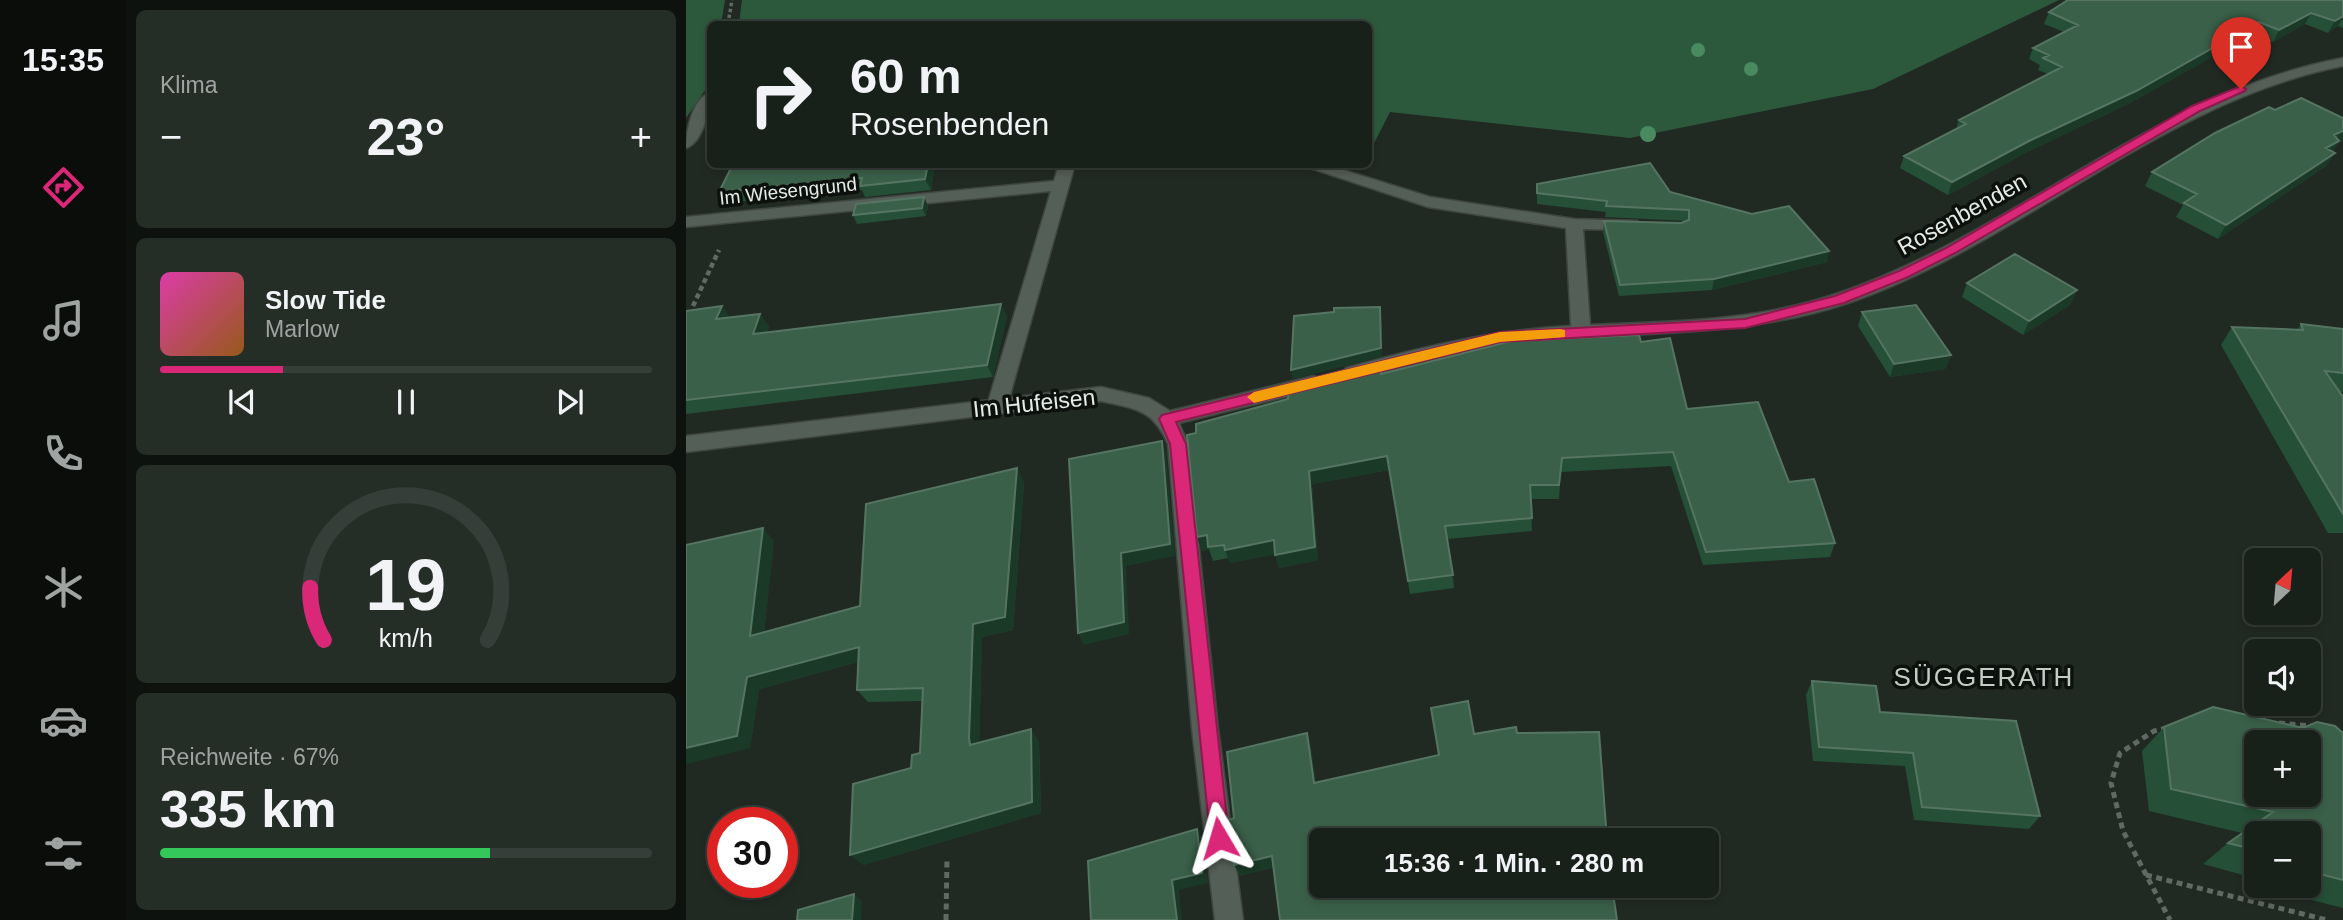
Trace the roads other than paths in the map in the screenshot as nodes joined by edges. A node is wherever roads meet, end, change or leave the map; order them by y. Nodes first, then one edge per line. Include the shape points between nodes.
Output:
1 (2343, 62) edge
2 (707, 103) edge
3 (686, 143) edge
4 (1066, 168) edge
5 (1319, 168) edge
6 (1062, 185) junction
7 (686, 222) edge
8 (1574, 224) junction
9 (1653, 226) edge
10 (1581, 332) junction
11 (997, 406) junction
12 (1167, 419) junction
13 (686, 444) edge
14 (1229, 920) edge

1 - 10 street, Rosenbenden via 2263,79 2196,108 1950,251 1840,299 1745,324
2 - 3 street
4 - 6 street
5 - 8 street via 1428,202
6 - 7 street, Im Wiesengrund
6 - 11 street
8 - 9 street
8 - 10 street
10 - 12 street, Rosenbenden via 1500,337
11 - 12 street, Im Hufeisen via 1101,394 1142,402
11 - 13 street, Im Hufeisen
12 - 14 street via 1178,444 1205,729

